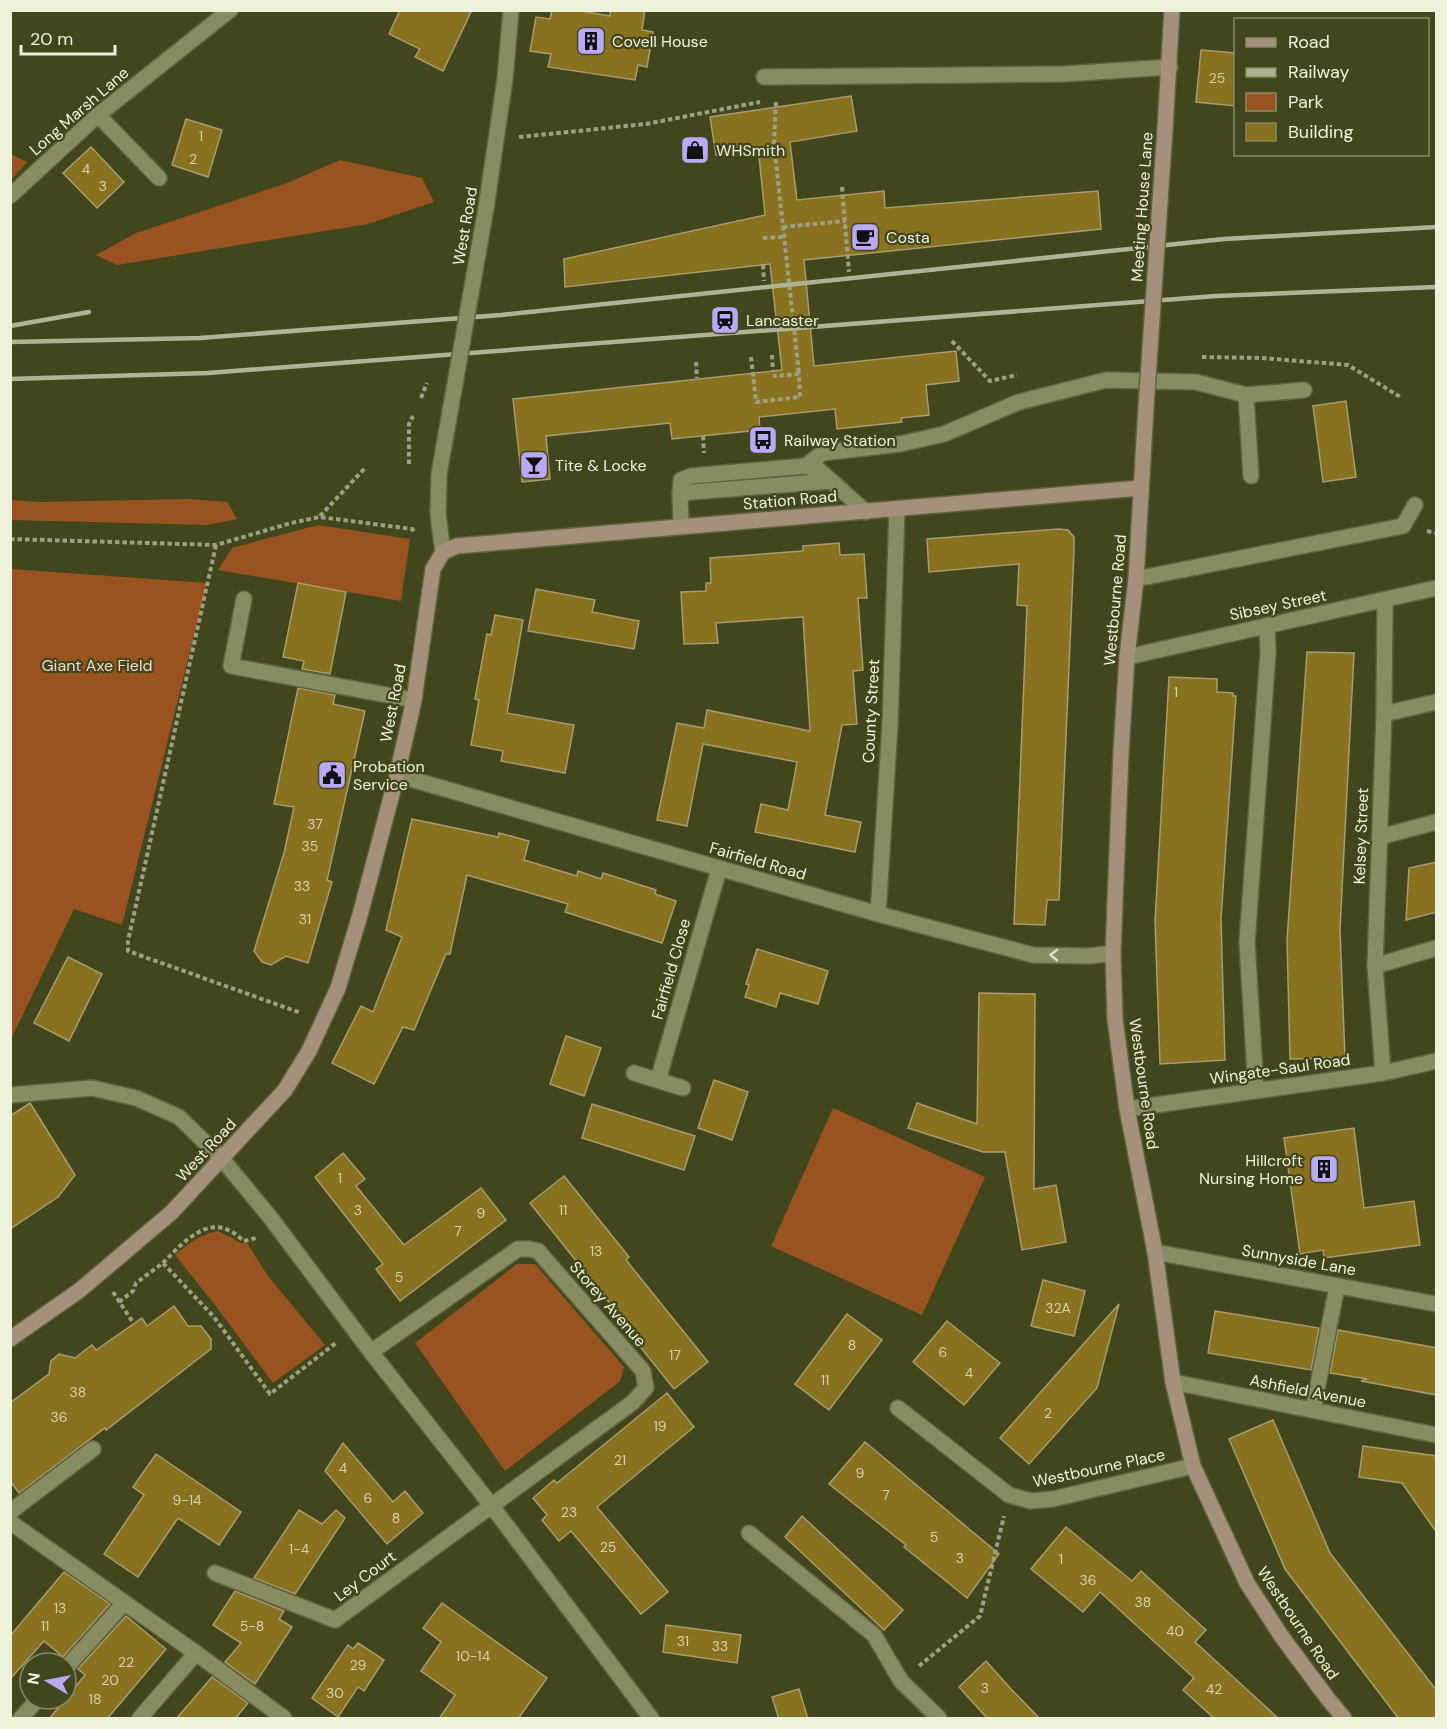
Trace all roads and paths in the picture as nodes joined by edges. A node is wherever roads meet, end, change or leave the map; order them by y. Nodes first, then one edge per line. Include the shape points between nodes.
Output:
1 (230, 10) edge
2 (512, 10) edge
3 (1172, 10) edge
4 (1170, 68) junction
5 (764, 76) dead end
6 (784, 76) junction
7 (776, 106) dead end
8 (98, 116) junction
9 (497, 140) junction
10 (159, 178) dead end
11 (842, 187) dead end
12 (10, 196) edge
13 (845, 221) junction
14 (783, 226) junction
15 (784, 237) junction
16 (763, 238) dead end
17 (763, 265) dead end
18 (849, 272) dead end
19 (764, 281) dead end
20 (772, 355) dead end
21 (751, 357) dead end
22 (696, 362) dead end
23 (799, 374) junction
24 (697, 378) dead end
25 (427, 383) dead end
26 (1304, 390) dead end
27 (1246, 395) junction
28 (421, 398) dead end
29 (1146, 407) joint
30 (413, 416) dead end
31 (409, 464) dead end
32 (806, 466) junction
33 (366, 467) dead end
34 (1251, 476) dead end
35 (831, 481) junction
36 (1141, 488) junction
37 (680, 493) junction
38 (1414, 505) dead end
39 (897, 509) junction
40 (866, 512) junction
41 (320, 517) junction
42 (681, 526) junction
43 (10, 539) edge
44 (216, 545) junction
45 (443, 552) junction
46 (1136, 579) junction
47 (1437, 588) edge
48 (244, 599) dead end
49 (1385, 600) junction
50 (1267, 625) junction
51 (1127, 657) junction
52 (414, 700) junction
53 (1437, 702) edge
54 (1384, 714) junction
55 (397, 775) junction
56 (1437, 822) edge
57 (1380, 837) junction
58 (719, 868) junction
59 (878, 914) junction
60 (1437, 948) edge
61 (1113, 953) junction
62 (1374, 966) junction
63 (324, 1021) junction
64 (1437, 1061) edge
65 (634, 1072) dead end
66 (1383, 1073) junction
67 (658, 1080) junction
68 (683, 1088) dead end
69 (1256, 1090) junction
70 (10, 1095) edge
71 (1127, 1109) junction
72 (222, 1159) junction
73 (256, 1238) dead end
74 (1155, 1252) junction
75 (163, 1263) junction
76 (1337, 1286) junction
77 (111, 1289) dead end
78 (119, 1302) junction
79 (1437, 1304) edge
80 (134, 1324) dead end
81 (341, 1338) dead end
82 (10, 1339) edge
83 (371, 1352) junction
84 (1173, 1382) junction
85 (898, 1408) dead end
86 (1313, 1410) junction
87 (1437, 1435) edge
88 (93, 1449) dead end
89 (1193, 1466) junction
90 (1009, 1495) junction
91 (491, 1505) junction
92 (10, 1512) edge
93 (10, 1522) edge
94 (749, 1533) dead end
95 (216, 1573) dead end
96 (124, 1603) junction
97 (196, 1653) junction
98 (78, 1655) edge
99 (901, 1681) junction
100 (280, 1718) edge
101 (140, 1719) edge
102 (651, 1719) edge
103 (939, 1719) edge
104 (1344, 1719) edge

1 - 8 street, Long Marsh Lane
2 - 9 street, West Road
3 - 4 street, Meeting House Lane
4 - 6 street via 1065,74
4 - 29 street, Meeting House Lane, bridge
5 - 6 street
6 - 9 path via 776,99 646,124
7 - 14 path, bridge via 774,144
8 - 10 street
8 - 12 street, Long Marsh Lane
9 - 45 street, West Road, bridge via 439,474 438,514
11 - 13 path
13 - 14 path
13 - 18 path
14 - 15 path, bridge
15 - 16 path
15 - 23 path, bridge
17 - 19 path
20 - 23 path via 773,374
21 - 23 path via 756,402 800,397
22 - 24 path
25 - 28 path
26 - 27 street
27 - 32 street via 1196,382 1106,380 1019,402 944,434 900,444 822,453
27 - 34 street
29 - 36 street, Westbourne Road
30 - 31 path
32 - 35 street via 819,470
32 - 37 street via 691,476 681,480
33 - 41 path
35 - 37 street
35 - 40 street
36 - 39 street, Station Road
36 - 46 street, Westbourne Road
37 - 42 street
38 - 46 street via 1403,526
39 - 40 street, Station Road
39 - 59 street, County Street via 890,725
40 - 42 street, Station Road
41 - 44 path
41 - 45 path via 412,529
42 - 45 street, Station Road via 458,546
43 - 44 path
44 - 63 path via 128,951
45 - 52 street, West Road via 433,569
46 - 51 street, Westbourne Road
47 - 49 street, Sibsey Street
48 - 52 street via 231,666
49 - 50 street, Sibsey Street
49 - 54 street, Kelsey Street
50 - 51 street, Sibsey Street
50 - 69 street via 1247,942
51 - 61 street, Westbourne Road
52 - 55 street, West Road
53 - 54 street
54 - 57 street, Kelsey Street
55 - 58 street, Fairfield Road
55 - 63 street, West Road via 360,915
56 - 57 street
57 - 62 street, Kelsey Street
58 - 59 street, Fairfield Road
58 - 67 street, Fairfield Close
61 -> 59 street, Fairfield Road via 1033,955
60 - 62 street
61 - 71 street, Westbourne Road via 1115,1019
62 - 66 street, Kelsey Street
63 - 72 street, West Road via 285,1090
64 - 66 street, Wingate-Saul Road
65 - 67 street
66 - 69 street, Wingate-Saul Road
67 - 68 street
69 - 71 street, Wingate-Saul Road
70 - 72 street via 92,1088 136,1098 179,1117
71 - 74 street, Westbourne Road
72 - 82 street, West Road via 172,1212 80,1290
72 - 83 street
73 - 75 path via 244,1240 226,1228 213,1227 189,1237
74 - 76 street, Sunnyside Lane
74 - 84 street, Westbourne Road
75 - 78 path
75 - 81 path via 214,1317 270,1394
76 - 79 street, Sunnyside Lane
76 - 86 street
77 - 78 path
78 - 80 path
83 - 91 street
83 - 91 street, Storey Avenue via 518,1249 529,1249 538,1251 643,1371 646,1388 632,1403
84 - 86 street, Ashfield Avenue
84 - 89 street, Westbourne Road
85 - 90 street, Westbourne Place
86 - 87 street, Ashfield Avenue
88 - 92 street
89 - 90 street, Westbourne Place via 1053,1499 1031,1501
89 - 104 street, Westbourne Road via 1247,1583
90 - 99 path via 980,1616
91 - 95 street, Ley Court via 336,1620
91 - 102 street
93 - 96 street
94 - 99 street via 874,1635
96 - 97 street
96 - 98 street
97 - 100 street
97 - 101 street
99 - 103 street

